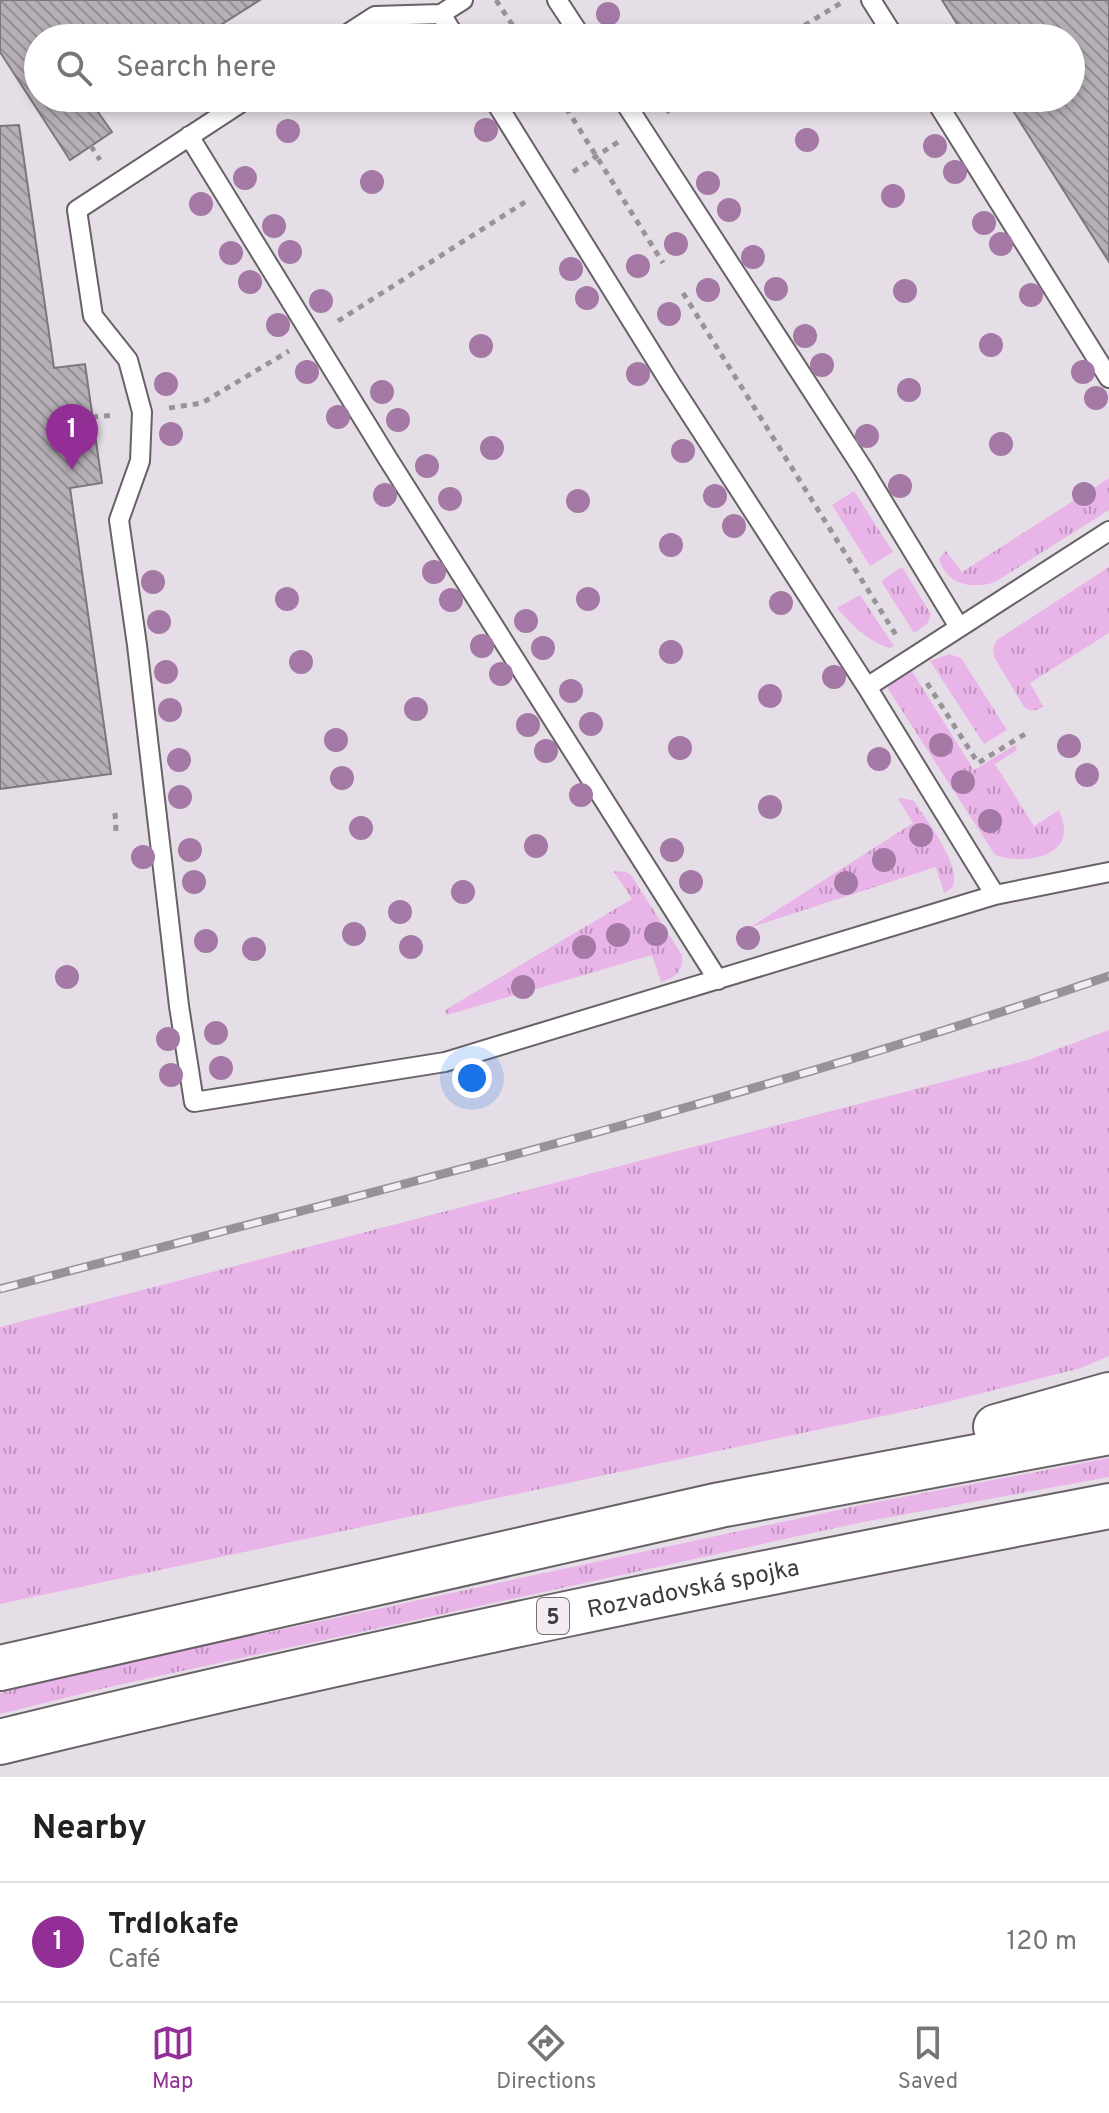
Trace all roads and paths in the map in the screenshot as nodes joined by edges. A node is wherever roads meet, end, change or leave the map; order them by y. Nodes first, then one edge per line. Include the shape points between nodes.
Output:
1 (463, 0) edge
2 (496, 0) edge
3 (557, 0) edge
4 (845, 0) edge
5 (871, 0) edge
6 (441, 14) junction
7 (363, 24) edge
8 (447, 24) edge
9 (512, 24) edge
10 (573, 24) edge
11 (806, 24) edge
12 (886, 24) edge
13 (226, 112) edge
14 (502, 112) edge
15 (569, 112) edge
16 (631, 112) edge
17 (666, 112) edge
18 (943, 112) edge
19 (658, 117) dead end
20 (629, 135) dead end
21 (189, 136) junction
22 (598, 155) junction
23 (564, 178) dead end
24 (533, 197) dead end
25 (663, 263) dead end
26 (683, 293) dead end
27 (329, 326) dead end
28 (300, 345) dead end
29 (1109, 378) edge
30 (160, 410) dead end
31 (1109, 531) edge
32 (1109, 538) edge
33 (1091, 545) junction
34 (959, 627) junction
35 (900, 642) dead end
36 (927, 682) dead end
37 (867, 687) junction
38 (1025, 734) dead end
39 (115, 813) dead end
40 (116, 831) dead end
41 (1109, 872) edge
42 (995, 895) junction
43 (718, 980) junction
44 (1109, 1395) edge
45 (1109, 1432) edge
46 (720, 1505) junction
47 (1109, 1506) edge
48 (0, 1668) edge
49 (0, 1742) edge

1 - 6 lane
2 - 9 path
3 - 10 lane
4 - 11 path
5 - 12 lane
6 - 7 lane via 375,16
6 - 8 lane
13 - 21 lane
14 - 37 lane
15 - 22 path
16 - 34 lane
17 - 19 path
18 - 29 lane
20 - 22 path
21 - 43 lane
21 - 43 lane via 77,210 93,316 128,360 142,412 140,461 119,520 194,1102 445,1062
22 - 23 path
22 - 25 path
24 - 27 path
26 - 35 path
28 - 30 path via 202,403
31 - 33 lane
32 - 33 lane
33 - 34 lane
34 - 37 lane
36 - 38 path via 978,763
37 - 42 lane
39 - 40 path
41 - 42 lane
42 - 43 lane
44 - 46 highway
45 - 46 highway
46 - 48 highway
47 - 49 highway, Rozvadovská spojka / 5 via 541,1619

